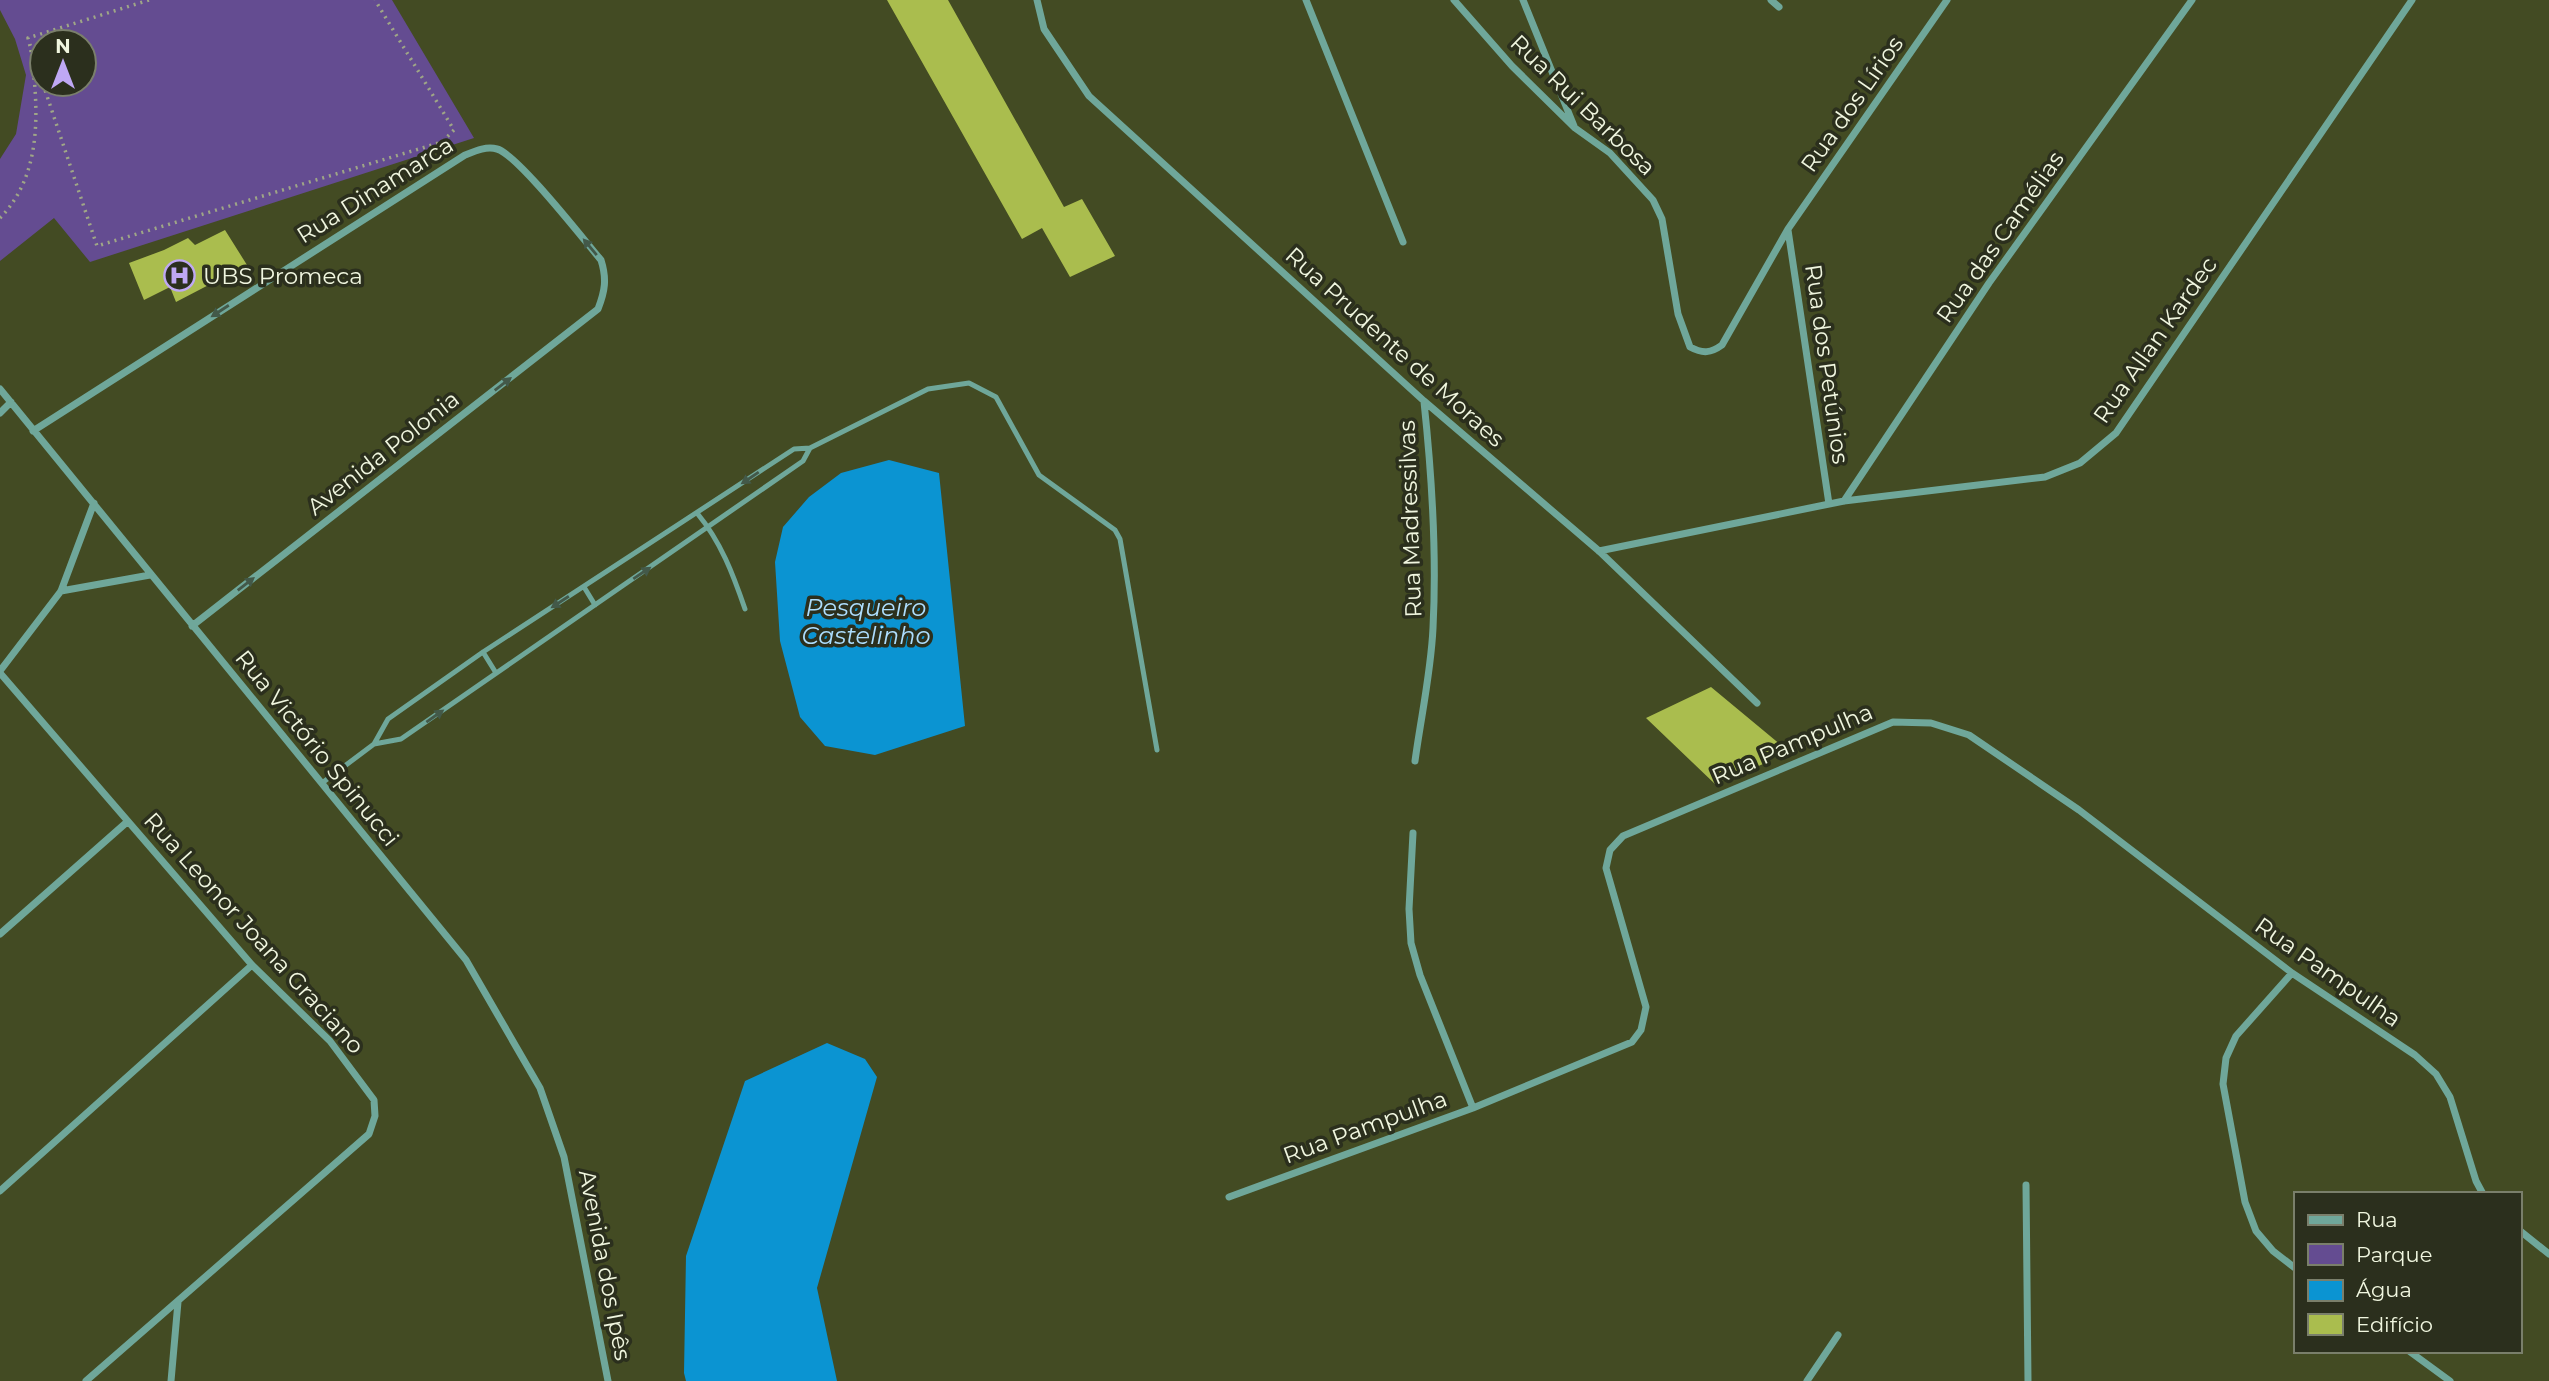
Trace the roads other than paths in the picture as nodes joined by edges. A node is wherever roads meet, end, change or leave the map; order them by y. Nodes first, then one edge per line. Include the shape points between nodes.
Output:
1 (1037, 0) edge
2 (1306, 0) edge
3 (1454, 0) edge
4 (1523, 0) edge
5 (1771, 0) edge
6 (1947, 0) edge
7 (2192, 0) edge
8 (2412, 0) edge
9 (1779, 7) dead end
10 (1575, 128) junction
11 (1788, 229) junction
12 (1403, 242) dead end
13 (598, 309) joint
14 (1712, 352) joint
15 (0, 388) edge
16 (1424, 401) junction
17 (11, 402) junction
18 (0, 412) edge
19 (33, 431) junction
20 (810, 448) junction
21 (1844, 501) junction
22 (94, 503) junction
23 (1829, 504) junction
24 (697, 513) junction
25 (709, 527) junction
26 (1599, 551) junction
27 (150, 575) junction
28 (584, 587) junction
29 (61, 592) junction
30 (595, 605) junction
31 (745, 609) dead end
32 (192, 626) junction
33 (483, 652) junction
34 (0, 672) edge
35 (496, 674) junction
36 (1757, 703) dead end
37 (374, 744) junction
38 (1157, 750) dead end
39 (1415, 761) dead end
40 (321, 783) junction
41 (127, 822) junction
42 (1413, 833) dead end
43 (0, 934) edge
44 (252, 965) junction
45 (2292, 974) junction
46 (1473, 1108) junction
47 (564, 1157) joint
48 (2026, 1185) dead end
49 (0, 1191) edge
50 (2482, 1192) edge
51 (1229, 1197) dead end
52 (2521, 1232) edge
53 (2549, 1254) edge
54 (2294, 1267) edge
55 (178, 1303) junction
56 (1838, 1335) dead end
57 (2412, 1353) edge
58 (86, 1381) edge
59 (172, 1381) edge
60 (608, 1381) edge
61 (1807, 1381) edge
62 (2028, 1381) edge
63 (2450, 1381) edge

1 - 16 street, Rua Prudente de Moraes via 1044,29 1089,96
2 - 12 street
3 - 10 street, Rua Rui Barbosa
4 - 10 street
5 - 9 street
6 - 11 street, Rua dos Lírios
7 - 21 street, Rua das Camélias via 1989,283
8 - 21 street, Rua Allan Kardec via 2116,433 2080,463 2045,477
10 - 14 street, Rua Rui Barbosa via 1610,153 1653,200 1662,219 1678,314 1690,347
11 - 14 street, Rua dos Lírios via 1722,345
11 - 23 street, Rua dos Petúnios
13 -> 19 street, Rua Dinamarca via 606,277 601,260 526,172 498,149 482,148
32 -> 13 street, Avenida Polonia
15 - 17 street, Rua Victório Spinucci
16 - 26 street, Rua Prudente de Moraes
16 - 39 street, Rua Madressilvas via 1433,500 1433,629
17 - 18 street
17 - 19 street, Rua Victório Spinucci
19 - 22 street, Rua Victório Spinucci
20 -> 24 lane via 794,449
20 - 25 lane via 803,461
20 - 38 lane via 928,389 969,383 996,397 1039,475 1115,530 1120,539
21 - 23 street, Rua Allan Kardec
22 - 27 street, Rua Victório Spinucci
22 - 29 street
23 - 26 street, Rua Allan Kardec
24 - 25 lane
24 - 28 lane
30 -> 25 lane
25 - 31 lane via 730,564
26 - 36 street, Rua Prudente de Moraes
27 - 29 street
27 - 32 street, Rua Victório Spinucci
28 - 30 lane
28 -> 33 lane
29 - 34 street
30 - 35 lane
32 - 40 street, Rua Victório Spinucci
33 - 35 lane
33 - 37 lane via 387,719
34 - 41 street, Rua Leonor Joana Graciano
37 -> 35 lane via 401,739
37 - 40 lane
40 - 47 street, Rua Victório Spinucci via 466,960 540,1088
41 - 43 street
41 - 44 street, Rua Leonor Joana Graciano
42 - 46 street via 1411,943
44 - 49 street
44 - 55 street, Rua Leonor Joana Graciano via 330,1041 374,1100 375,1116 369,1134
45 - 46 street, Rua Pampulha via 2079,810 1969,735 1931,723 1893,722 1623,836 1610,850 1606,868 1646,1007 1641,1030 1632,1042
45 - 50 street, Rua Pampulha via 2415,1055 2435,1074 2450,1097
45 - 54 street via 2236,1036 2223,1084 2245,1202 2256,1231
46 - 51 street, Rua Pampulha
47 - 60 street, Avenida dos Ipês
48 - 62 street
52 - 53 street
55 - 58 street, Rua Leonor Joana Graciano
55 - 59 street
56 - 61 street
57 - 63 street

